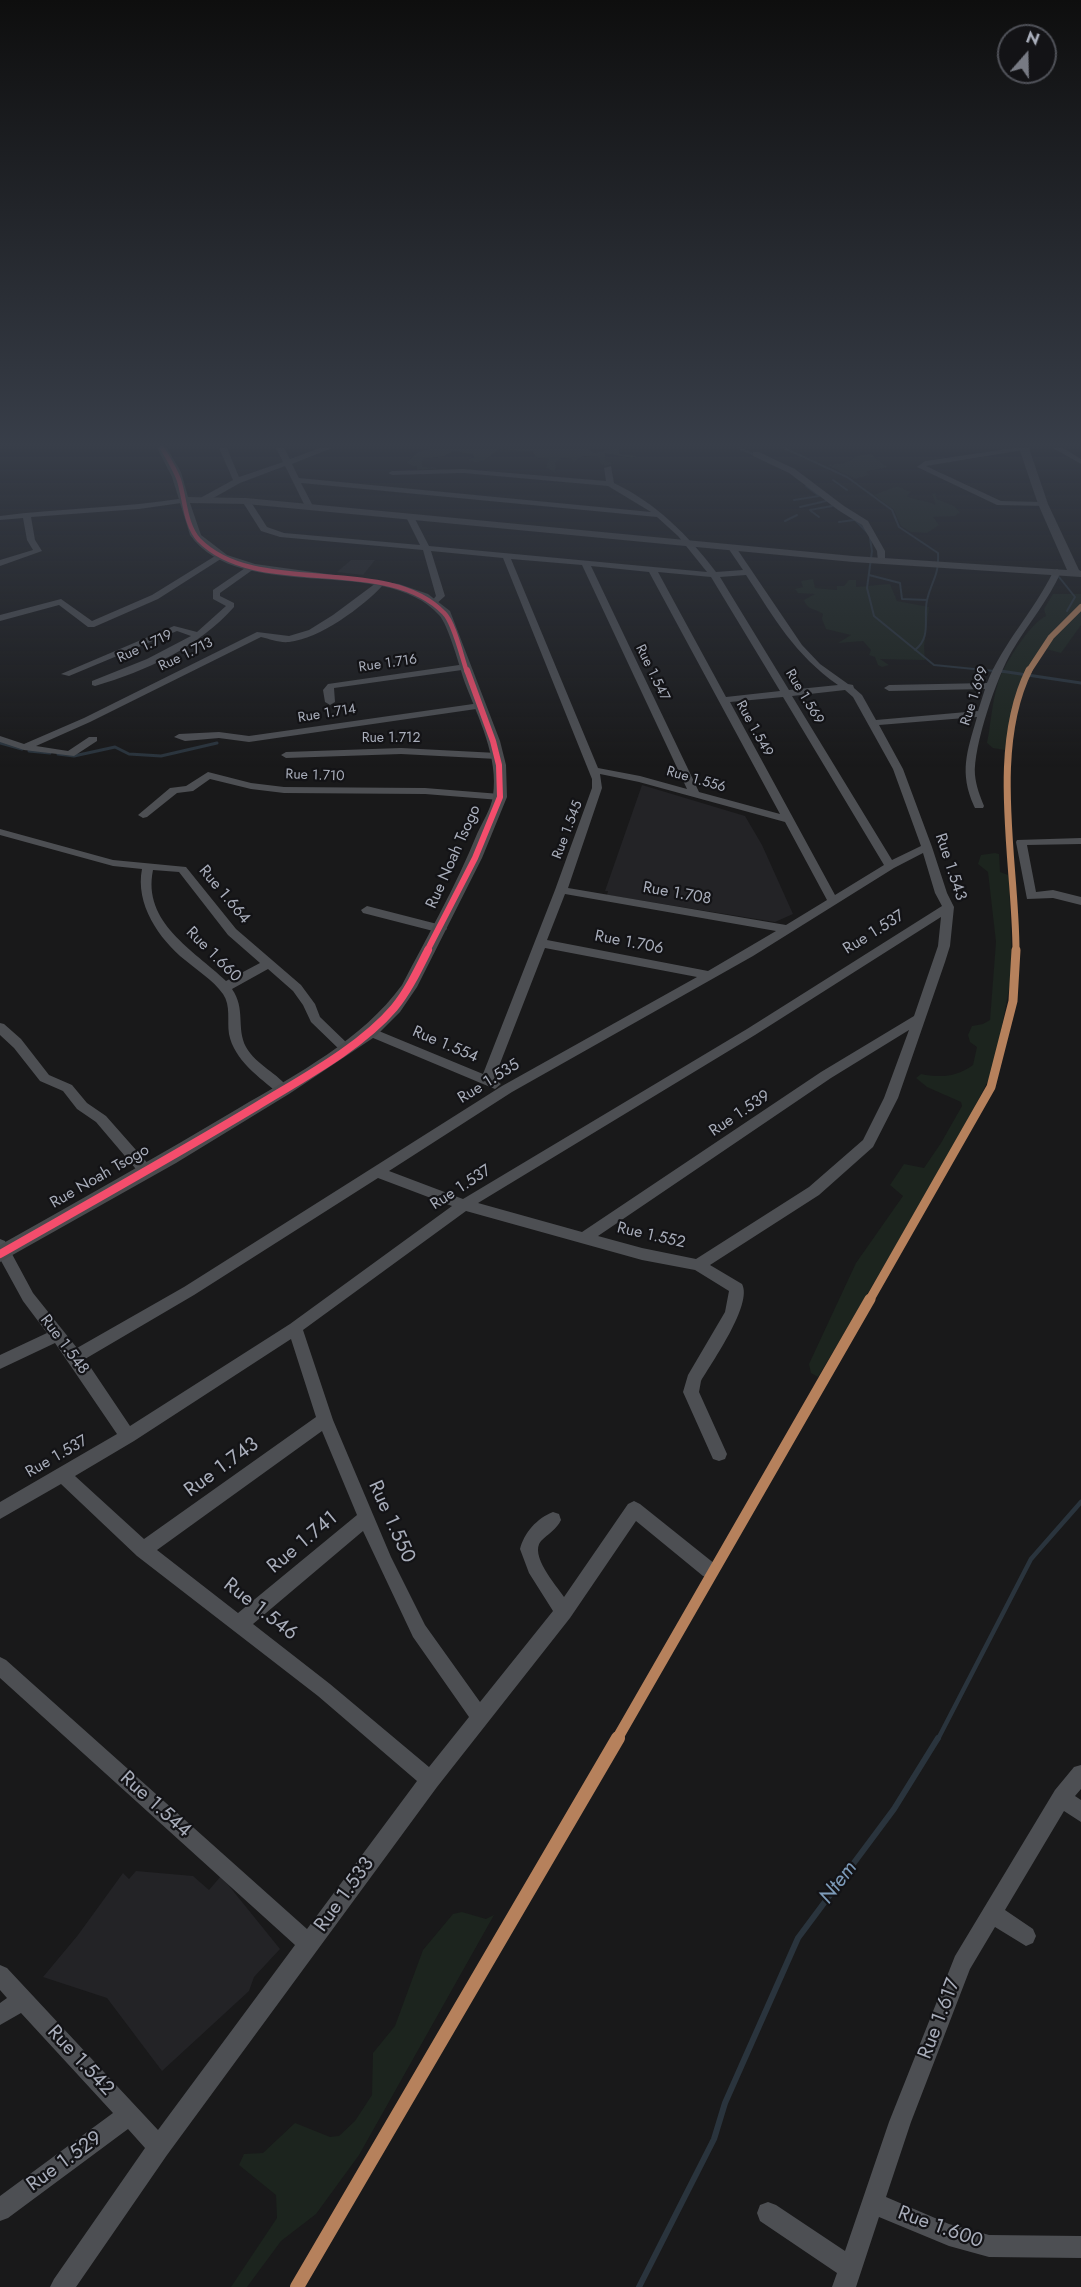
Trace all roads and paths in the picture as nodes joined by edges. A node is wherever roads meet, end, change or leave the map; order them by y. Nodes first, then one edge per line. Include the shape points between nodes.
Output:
1 (28, 555) edge
2 (223, 555) joint
3 (428, 555) edge
4 (493, 555) edge
5 (700, 555) edge
6 (737, 555) edge
7 (810, 555) edge
8 (881, 555) edge
9 (1068, 555) edge
10 (506, 556) junction
11 (882, 561) junction
12 (0, 562) edge
13 (585, 563) junction
14 (254, 566) junction
15 (652, 569) junction
16 (750, 572) junction
17 (1057, 572) junction
18 (1077, 574) edge
19 (714, 575) junction
20 (379, 585) junction
21 (435, 602) junction
22 (0, 618) edge
23 (196, 635) junction
24 (466, 667) junction
25 (66, 674) dead end
26 (95, 683) dead end
27 (850, 687) junction
28 (990, 687) junction
29 (889, 688) dead end
30 (785, 692) junction
31 (723, 700) junction
32 (330, 702) dead end
33 (480, 706) junction
34 (982, 714) junction
35 (873, 723) junction
36 (179, 737) dead end
37 (0, 739) edge
38 (93, 739) dead end
39 (24, 747) junction
40 (286, 755) dead end
41 (497, 756) junction
42 (593, 770) junction
43 (695, 794) junction
44 (500, 797) junction
45 (979, 806) dead end
46 (143, 814) dead end
47 (789, 820) junction
48 (0, 832) edge
49 (1081, 841) edge
50 (927, 847) junction
51 (890, 866) junction
52 (148, 868) junction
53 (561, 890) junction
54 (833, 901) junction
55 (1081, 901) edge
56 (948, 907) junction
57 (367, 910) dead end
58 (441, 929) junction
59 (788, 929) junction
60 (541, 943) junction
61 (270, 963) junction
62 (710, 975) junction
63 (225, 987) junction
64 (916, 1020) junction
65 (0, 1027) edge
66 (370, 1032) junction
67 (345, 1048) junction
68 (487, 1081) junction
69 (507, 1089) junction
70 (283, 1090) junction
71 (146, 1171) junction
72 (378, 1172) junction
73 (464, 1205) junction
74 (584, 1238) junction
75 (1, 1250) edge
76 (698, 1265) junction
77 (295, 1328) junction
78 (57, 1335) junction
79 (75, 1357) junction
80 (0, 1362) edge
81 (325, 1420) junction
82 (128, 1436) junction
83 (719, 1454) dead end
84 (63, 1475) junction
85 (0, 1511) edge
86 (366, 1518) junction
87 (553, 1520) dead end
88 (143, 1550) junction
89 (709, 1570) dead end
90 (564, 1611) junction
91 (240, 1623) junction
92 (0, 1666) edge
93 (479, 1716) junction
94 (1081, 1774) edge
95 (430, 1780) junction
96 (1062, 1797) junction
97 (1081, 1812) edge
98 (991, 1913) junction
99 (1026, 1936) dead end
100 (309, 1944) junction
101 (0, 1975) edge
102 (23, 2000) junction
103 (0, 2015) edge
104 (129, 2115) junction
105 (159, 2147) junction
106 (872, 2203) junction
107 (0, 2210) edge
108 (768, 2213) dead end
109 (1081, 2247) edge
110 (847, 2277) edge
111 (62, 2287) edge

1 - 12 street
2 - 14 main road
2 - 22 street via 155,597 91,625 61,602
3 - 21 street via 441,596
4 - 10 street
5 - 19 street, Rue 1.569
6 - 16 street, Rue 1.543
7 - 11 main road
8 - 11 street
9 - 18 main road
10 - 13 street
10 - 42 street, Rue 1.545
11 - 17 main road
13 - 15 street
13 - 43 street, Rue 1.547
14 - 20 main road
14 - 23 street, Rue 1.719 via 216,592 216,597 231,605
15 - 19 street
15 - 31 street, Rue 1.549
16 - 19 street
16 - 27 street, Rue 1.543 via 799,647 817,666
17 - 18 main road
17 - 28 street, Rue 1.699 via 1045,599 1012,643
19 - 30 street, Rue 1.569
20 - 21 main road
20 - 39 street, Rue 1.713 via 321,626 289,639 260,634
21 - 24 main road, Rue Noah Tsogo via 447,614
23 - 25 street via 177,628
23 - 26 street, Rue 1.719 via 162,657
24 - 32 street, Rue 1.716 via 331,686
24 - 33 main road, Rue Noah Tsogo
27 - 30 street
27 - 35 street, Rue 1.543
28 - 29 street
28 - 34 street, Rue 1.699
30 - 31 street
30 - 51 street, Rue 1.569
31 - 47 street, Rue 1.549
33 - 36 street, Rue 1.714 via 249,739 235,740 222,735
33 - 41 main road, Rue Noah Tsogo
34 - 35 street
34 - 45 street, Rue 1.699 via 970,754 968,777
35 - 50 street, Rue 1.543 via 898,769
37 - 39 street
38 - 39 street via 70,754
40 - 41 street, Rue 1.712 via 401,751
41 - 44 main road, Rue Noah Tsogo
42 - 43 street, Rue 1.556
42 - 53 street, Rue 1.545 via 597,779 595,800
43 - 47 street, Rue 1.556
44 - 46 street, Rue 1.710 via 425,791 284,790 208,775 189,789 174,790
44 - 58 main road, Rue Noah Tsogo
47 - 54 street, Rue 1.549
48 - 52 street, Rue 1.664 via 113,864
49 - 55 street via 1021,842 1031,896 1053,894
50 - 51 street, Rue 1.535
50 - 56 street, Rue 1.543
51 - 54 street, Rue 1.535
52 - 61 street, Rue 1.664 via 182,869 232,932
52 - 63 street, Rue 1.660 via 144,878 148,904 184,953
53 - 59 street, Rue 1.708
53 - 60 street, Rue 1.545
54 - 59 street, Rue 1.535
56 - 64 street, Rue 1.543 via 944,946
56 - 73 street, Rue 1.537 via 752,1032
57 - 58 street
58 - 66 main road, Rue Noah Tsogo via 410,987
59 - 62 street, Rue 1.535
60 - 62 street, Rue 1.706
60 - 68 street, Rue 1.545
61 - 63 street
61 - 67 street, Rue 1.664 via 297,988 315,1018
62 - 69 street, Rue 1.535
63 - 70 street, Rue 1.660 via 235,1005 234,1025 240,1048
64 - 74 street, Rue 1.539 via 826,1075
64 - 76 street, Rue 1.543 via 891,1098 868,1143 814,1191
65 - 71 street via 21,1047 42,1077 67,1088
66 - 67 main road, Rue Noah Tsogo
66 - 68 street, Rue 1.554
67 - 70 main road, Rue Noah Tsogo
68 - 69 street, Rue 1.554
69 - 72 street, Rue 1.535
70 - 71 main road, Rue Noah Tsogo
71 - 75 main road, Rue Noah Tsogo
72 - 73 street, Rue 1.552
72 - 79 street, Rue 1.535 via 189,1291
73 - 74 street, Rue 1.552
73 - 77 street, Rue 1.537
74 - 76 street, Rue 1.552
75 - 78 street, Rue 1.548 via 28,1297
76 - 83 street, Rue 1.552 via 737,1288 732,1313 693,1380 691,1392
77 - 81 street, Rue 1.550
77 - 82 street, Rue 1.537
78 - 79 street, Rue 1.548
78 - 80 street
79 - 82 street, Rue 1.548
81 - 86 street, Rue 1.550
81 - 88 street, Rue 1.743
82 - 84 street, Rue 1.537
84 - 85 street, Rue 1.537
84 - 88 street, Rue 1.546
86 - 91 street, Rue 1.741
86 - 93 street, Rue 1.550 via 419,1631
87 - 90 street via 528,1545 529,1557
88 - 91 street, Rue 1.546
89 - 90 street, Rue 1.533 via 634,1509
90 - 93 street, Rue 1.533
91 - 95 street, Rue 1.546
92 - 100 street, Rue 1.544
93 - 95 street, Rue 1.533
94 - 96 street, Rue 1.617
95 - 100 street, Rue 1.533
96 - 97 street
96 - 98 street, Rue 1.617
98 - 99 street
98 - 106 street, Rue 1.617 via 962,1963
100 - 105 street, Rue 1.533
101 - 102 street, Rue 1.542
102 - 103 street
102 - 104 street, Rue 1.542
104 - 105 street, Rue 1.542
104 - 107 street, Rue 1.529
105 - 111 street, Rue 1.533
106 - 109 street, Rue 1.600 via 949,2235 989,2246
106 - 110 street, Rue 1.617
108 - 110 street

